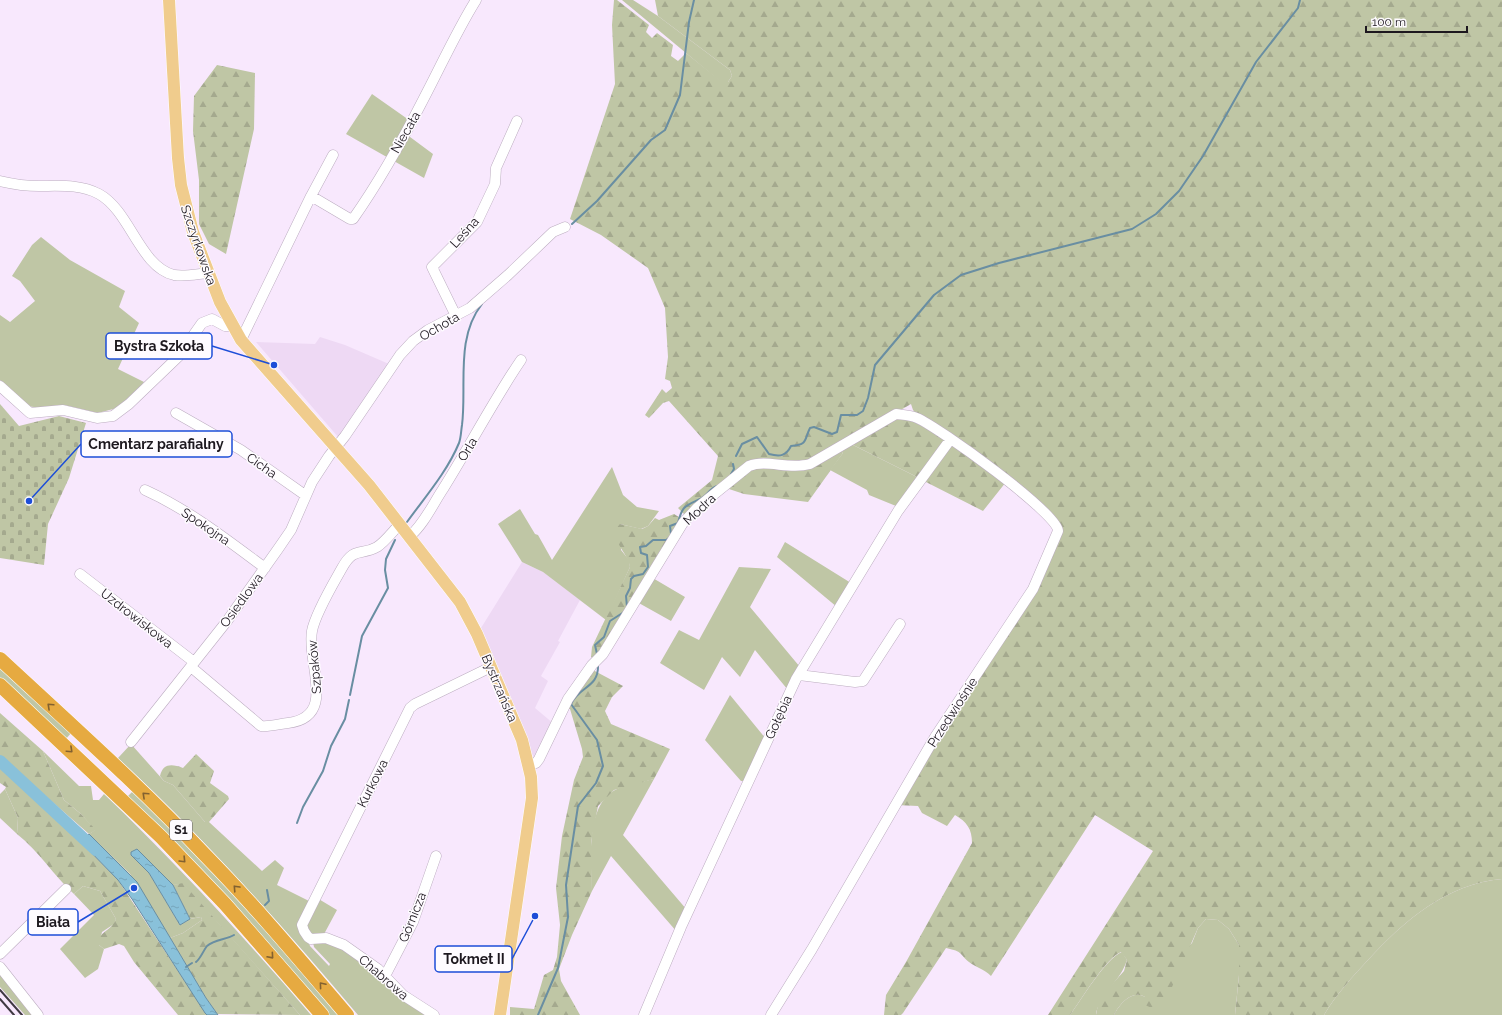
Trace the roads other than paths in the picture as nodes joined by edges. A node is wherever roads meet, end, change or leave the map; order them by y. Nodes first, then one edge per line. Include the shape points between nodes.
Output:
1 (169, 0) edge
2 (476, 0) edge
3 (516, 121) dead end
4 (333, 155) dead end
5 (0, 181) edge
6 (311, 196) junction
7 (565, 227) dead end
8 (208, 273) junction
9 (456, 316) junction
10 (232, 326) junction
11 (241, 340) junction
12 (521, 360) dead end
13 (0, 386) edge
14 (176, 413) dead end
15 (950, 440) junction
16 (336, 447) junction
17 (145, 490) dead end
18 (305, 495) junction
19 (400, 524) junction
20 (410, 536) junction
21 (264, 568) junction
22 (80, 574) dead end
23 (900, 624) dead end
24 (0, 659) edge
25 (193, 664) junction
26 (491, 667) junction
27 (799, 675) junction
28 (0, 685) edge
29 (131, 742) dead end
30 (529, 765) junction
31 (436, 856) dead end
32 (66, 889) dead end
33 (311, 939) joint
34 (0, 954) edge
35 (0, 967) edge
36 (506, 974) junction
37 (385, 976) junction
38 (38, 1015) edge
39 (322, 1015) edge
40 (347, 1015) edge
41 (434, 1015) edge
42 (500, 1015) edge
43 (504, 1015) edge
44 (644, 1015) edge
45 (771, 1015) edge

1 - 8 main road, Szczyrkowska via 181,185 190,223
2 - 6 street, Niecała via 456,33 423,101 353,219
3 - 9 street, Leśna via 496,168 495,184 476,222 432,267
4 - 6 street
5 - 8 street via 25,185 73,186 91,191 100,195 119,212 151,260 159,267 182,276
6 - 11 street
7 - 9 street, Ochota via 552,232 508,275 470,308
8 - 10 main road, Szczyrkowska
9 - 16 street, Ochota via 428,330 405,348
10 - 11 main road, Szczyrkowska
10 - 13 street via 225,326 212,319 202,323 178,357 113,416 97,418 63,410 30,413
11 - 16 main road, Szczyrkowska
12 - 20 street, Orla via 468,449
14 - 18 street, Cicha via 241,450
15 - 27 street, Gołębia via 898,511
15 - 30 street, Modra via 917,418 896,414 810,464 795,467 757,464 749,466 686,519 600,657 568,699 539,760
15 - 45 street, Przedwiośnie via 1025,494 1049,516 1058,531 1032,590 935,737
16 - 18 street, Osiedlowa
16 - 19 main road, Bystrzańska
17 - 21 street, Spokojna via 207,525
18 - 21 street, Osiedlowa via 291,530
19 - 20 main road, Bystrzańska
19 - 25 street, Szpaków via 379,546 350,557 333,586 312,632 312,656 318,696 304,719 261,726
20 - 26 main road, Bystrzańska via 460,602 472,622
21 - 25 street, Osiedlowa
22 - 25 street, Uzdrowiskowa
23 - 27 street via 863,681
40 -> 24 highway, S1 via 207,856
25 - 29 street, Osiedlowa
26 - 30 main road, Bystrzańska via 522,740
26 - 33 street, Kurkowa via 410,708 303,921 304,932
27 - 44 street, Gołębia via 681,927
28 -> 39 highway, S1 via 167,843 245,926
30 - 36 main road, Bystrzańska via 532,798
31 - 37 street, Górnicza via 413,922
32 - 34 street
33 - 37 street, Chabrowa via 326,938 339,943
35 - 38 street
36 - 42 main road, Bystrzańska
36 - 43 main road, Bystrzańska
37 - 41 street, Chabrowa via 403,995

